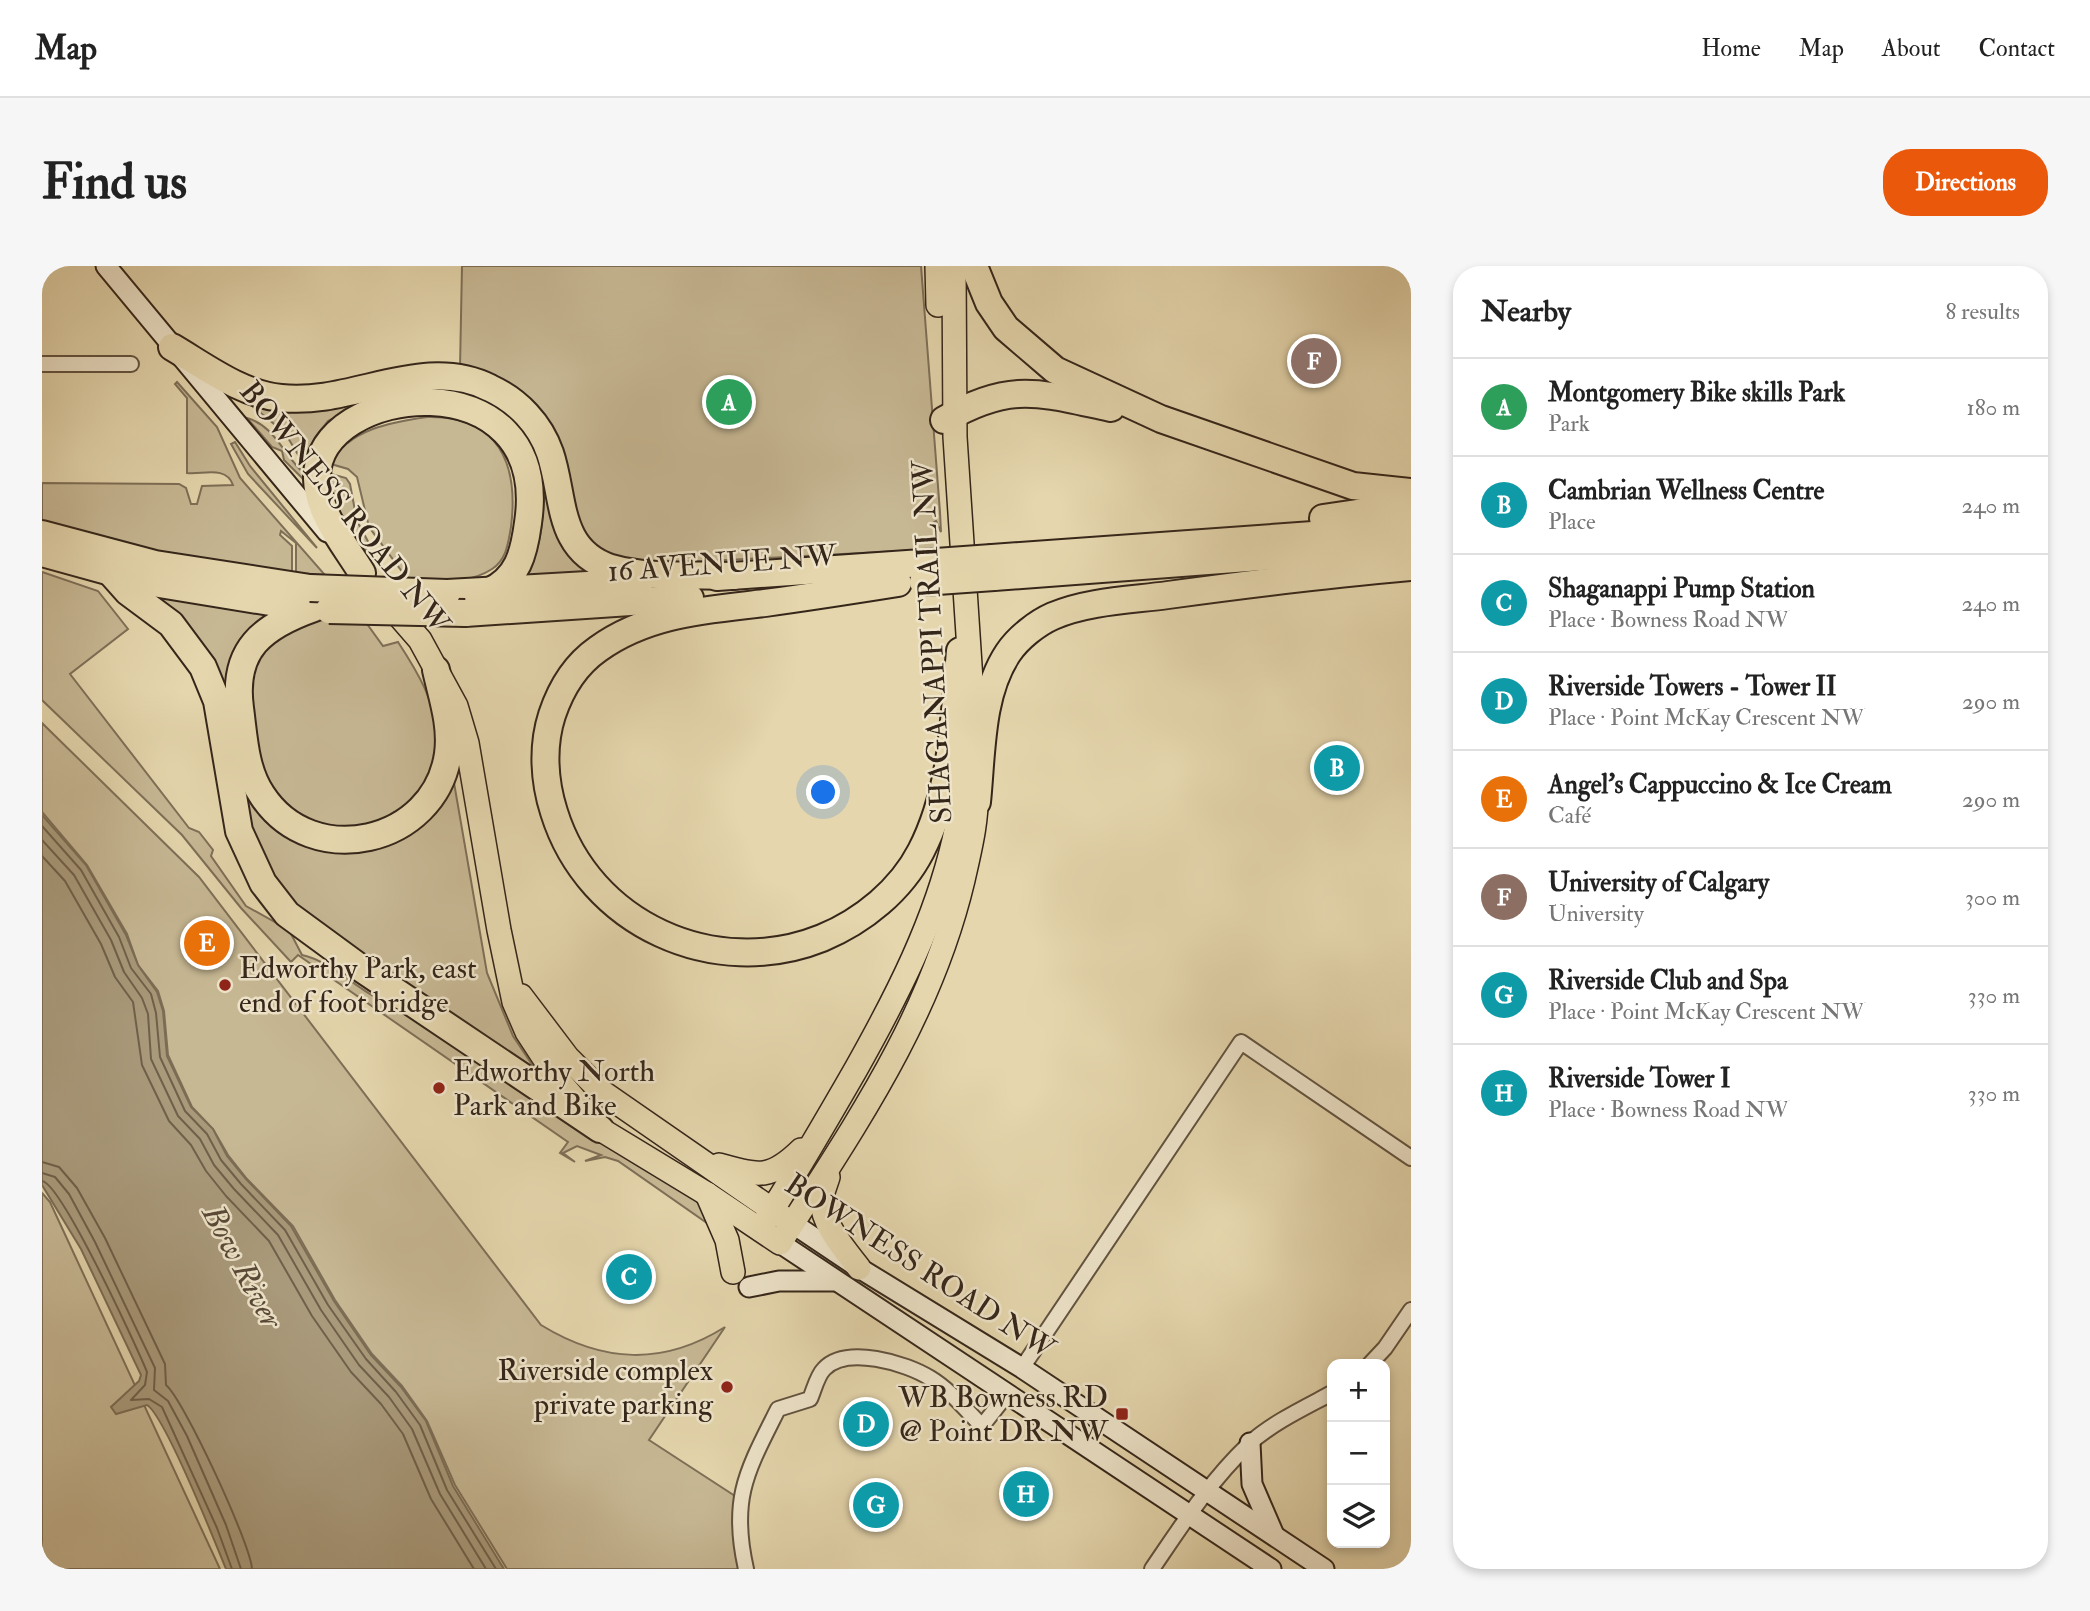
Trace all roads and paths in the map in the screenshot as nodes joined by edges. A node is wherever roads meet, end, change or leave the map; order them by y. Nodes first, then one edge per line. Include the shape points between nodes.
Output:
1 (106, 266) edge
2 (937, 266) edge
3 (954, 266) edge
4 (974, 266) edge
5 (172, 347) junction
6 (42, 364) edge
7 (131, 364) dead end
8 (949, 417) junction
9 (1161, 419) junction
10 (1411, 492) edge
11 (1411, 506) edge
12 (1411, 528) edge
13 (42, 534) edge
14 (1411, 547) edge
15 (1097, 550) junction
16 (42, 553) edge
17 (1411, 567) edge
18 (993, 568) junction
19 (112, 573) junction
20 (362, 573) junction
21 (733, 576) junction
22 (914, 576) junction
23 (488, 592) junction
24 (318, 602) junction
25 (960, 651) junction
26 (436, 670) junction
27 (977, 802) junction
28 (511, 982) junction
29 (600, 1129) junction
30 (821, 1131) junction
31 (1411, 1158) edge
32 (702, 1160) junction
33 (832, 1163) junction
34 (707, 1194) junction
35 (772, 1209) junction
36 (792, 1223) junction
37 (760, 1229) junction
38 (780, 1243) junction
39 (859, 1268) junction
40 (741, 1279) joint
41 (833, 1281) junction
42 (1411, 1310) edge
43 (1374, 1359) edge
44 (1022, 1368) junction
45 (1008, 1393) junction
46 (1327, 1396) edge
47 (1250, 1443) junction
48 (1205, 1492) junction
49 (1190, 1514) junction
50 (1273, 1535) junction
51 (746, 1569) edge
52 (1152, 1569) edge
53 (1271, 1569) edge
54 (1324, 1569) edge

1 - 5 main road, BOWNESS ROAD NW
2 - 8 main road, SHAGANAPPI TRAIL NW
3 - 8 main road, SHAGANAPPI TRAIL NW
4 - 9 highway via 989,303 1028,350 1055,370
5 - 20 main road, BOWNESS ROAD NW
5 - 21 highway via 248,390 284,399 430,376 484,385 514,403 540,432 552,460 564,523 588,555 620,570
6 - 7 street
8 - 9 highway via 997,395 1027,392
8 - 25 main road, SHAGANAPPI TRAIL NW
8 - 27 main road, SHAGANAPPI TRAIL NW via 970,647
9 - 10 highway via 1353,486
11 - 15 highway
12 - 15 highway, 16 AVENUE NW
13 - 24 highway, 16 AVENUE NW
14 - 18 highway, 16 AVENUE NW
15 - 18 highway, 16 AVENUE NW
16 - 19 highway, 16 AVENUE NW
17 - 27 highway via 1113,602 1053,616 1021,638 1001,667 987,713
18 - 22 highway, 16 AVENUE NW, bridge
19 - 24 highway, 16 AVENUE NW via 180,589
19 - 29 highway via 128,592 171,624 203,667 217,701 239,831 253,866 280,906 311,934
20 - 23 highway via 323,506 317,478 323,448 344,426 372,413 417,403 449,402 475,410 502,428 527,468 530,504 520,558 509,580
20 - 26 main road, BOWNESS ROAD NW via 420,640
21 - 22 highway, 16 AVENUE NW
21 - 23 highway, 16 AVENUE NW
22 - 24 highway, 16 AVENUE NW, bridge via 465,613
22 - 25 highway via 662,618 622,634 581,664 557,699 548,726 546,778 566,842 603,894 643,925 687,945 758,953 806,944 853,922 892,891 930,831 945,780
23 - 24 highway, 16 AVENUE NW, bridge
24 - 26 highway via 263,633 246,655 238,686 255,783 282,818 307,834 336,841 377,837 402,824 431,796 444,770 449,744
25 - 30 main road, SHAGANAPPI TRAIL NW via 961,797 937,902 893,1003
26 - 28 main road, BOWNESS ROAD NW via 456,706 467,743
27 - 33 main road, SHAGANAPPI TRAIL NW via 956,908 923,1003
28 - 29 main road, BOWNESS ROAD NW via 527,1032 559,1081
28 - 32 main road, BOWNESS ROAD NW via 568,1058 602,1092
29 - 34 main road, BOWNESS ROAD NW
30 - 32 main road via 783,1168 766,1174
30 - 35 main road, SHAGANAPPI TRAIL NW
31 - 44 street via 1241,1042
32 - 35 main road, BOWNESS ROAD NW
33 - 36 main road, SHAGANAPPI TRAIL NW
33 - 39 main road via 821,1199 837,1238
34 - 37 main road, BOWNESS ROAD NW
34 - 40 main road
35 - 36 main road, BOWNESS ROAD NW
35 - 37 main road, SHAGANAPPI TRAIL NW
36 - 38 main road, SHAGANAPPI TRAIL NW
36 - 39 main road, BOWNESS ROAD NW
37 - 38 main road, BOWNESS ROAD NW
38 - 41 main road, BOWNESS ROAD NW
39 - 44 main road, BOWNESS ROAD NW
40 - 41 main road
41 - 45 main road, BOWNESS ROAD NW
42 - 43 street
44 - 48 main road, BOWNESS ROAD NW
45 - 49 main road, BOWNESS ROAD NW
45 - 51 street via 982,1426 930,1377 884,1360 861,1355 838,1360 823,1370 810,1399 778,1409 743,1483 738,1520
46 - 47 street
47 - 48 street
47 - 50 main road via 1252,1484
48 - 49 street
48 - 50 main road, BOWNESS ROAD NW
49 - 52 street
49 - 53 main road, BOWNESS ROAD NW
50 - 54 main road, BOWNESS ROAD NW

